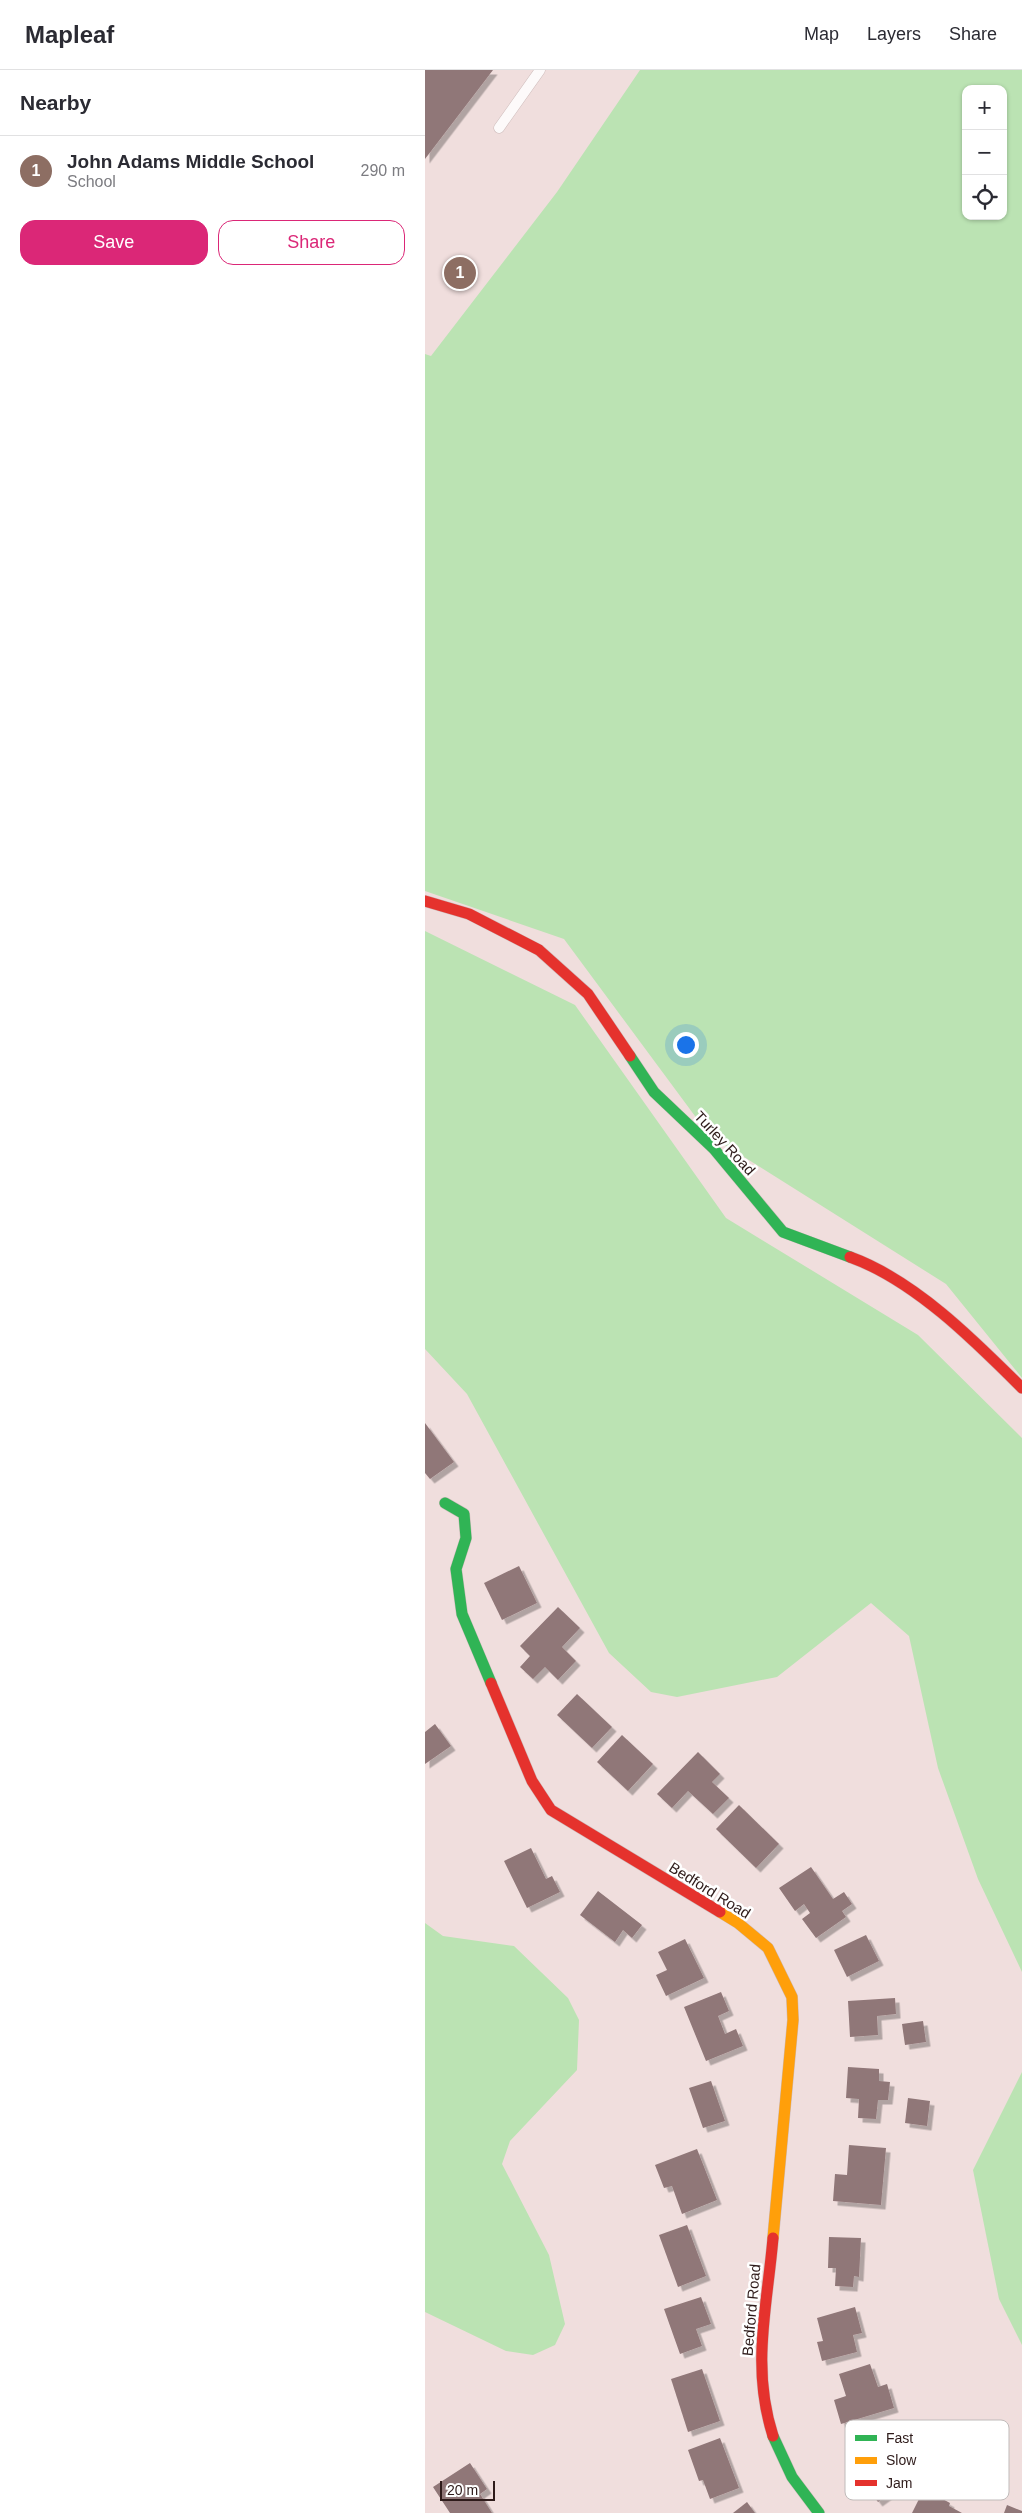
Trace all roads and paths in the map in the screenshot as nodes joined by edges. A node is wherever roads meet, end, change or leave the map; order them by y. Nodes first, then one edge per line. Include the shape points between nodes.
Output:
1 (540, 70) edge
2 (499, 128) dead end
3 (425, 901) edge
4 (1022, 1388) edge
5 (445, 1502) dead end
6 (819, 2513) edge

1 - 2 lane
3 - 4 street, Turley Road via 469,914 539,950 589,994 654,1092 713,1149 783,1232 870,1264 927,1302
5 - 6 street, Bedford Road via 464,1514 466,1538 456,1569 462,1614 532,1781 551,1810 738,1923 768,1948 792,1997 793,2020 760,2376 775,2441 789,2474

